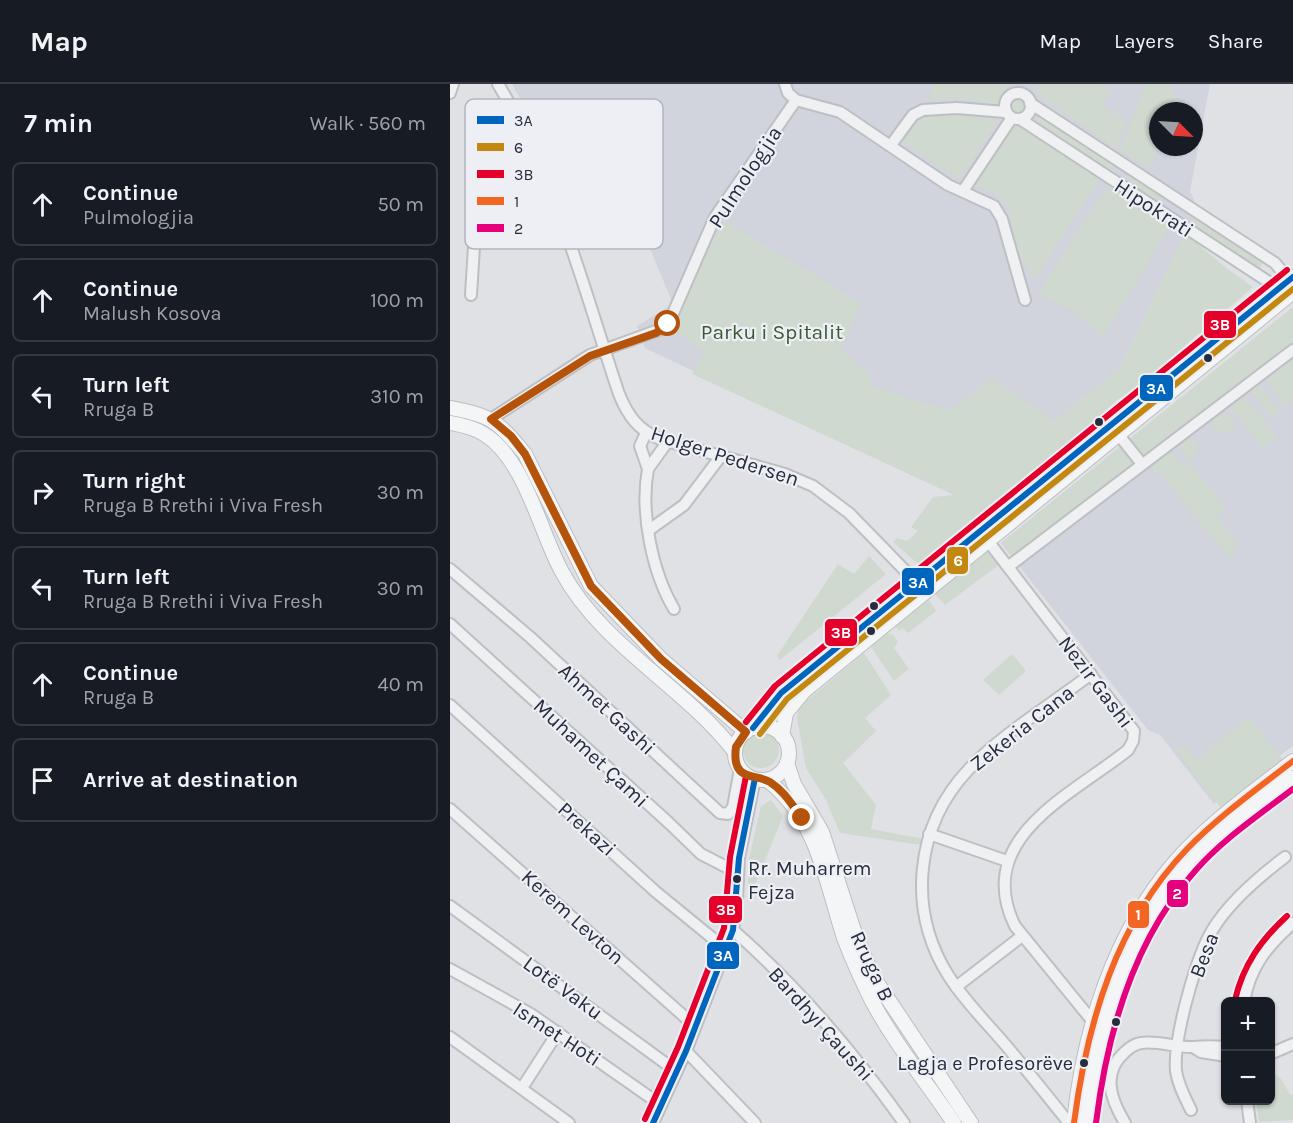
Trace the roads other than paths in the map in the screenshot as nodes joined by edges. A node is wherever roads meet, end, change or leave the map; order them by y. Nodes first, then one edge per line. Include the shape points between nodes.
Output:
1 (453, 84) edge
2 (498, 84) edge
3 (784, 84) edge
4 (450, 93) edge
5 (1029, 94) edge
6 (506, 99) edge
7 (796, 100) junction
8 (1012, 117) junction
9 (891, 146) junction
10 (963, 191) junction
11 (474, 249) edge
12 (570, 249) edge
13 (1275, 263) junction
14 (1293, 266) edge
15 (1289, 286) edge
16 (471, 295) dead end
17 (1025, 300) dead end
18 (604, 350) junction
19 (1293, 350) edge
20 (450, 408) edge
21 (491, 419) junction
22 (450, 423) edge
23 (646, 433) junction
24 (1118, 434) junction
25 (668, 441) junction
26 (722, 456) junction
27 (1142, 464) junction
28 (648, 469) junction
29 (649, 530) junction
30 (988, 541) junction
31 (1009, 566) junction
32 (450, 569) edge
33 (921, 587) junction
34 (674, 609) dead end
35 (450, 624) edge
36 (1091, 674) junction
37 (450, 705) edge
38 (750, 730) junction
39 (782, 735) junction
40 (735, 752) junction
41 (1293, 761) edge
42 (787, 763) junction
43 (740, 769) junction
44 (1293, 778) edge
45 (761, 779) junction
46 (450, 809) edge
47 (929, 834) junction
48 (1286, 857) dead end
49 (1007, 861) junction
50 (738, 873) junction
51 (450, 907) edge
52 (1293, 923) edge
53 (733, 930) junction
54 (1022, 936) junction
55 (727, 950) junction
56 (450, 969) edge
57 (956, 987) junction
58 (1245, 997) edge
59 (1094, 1023) junction
60 (695, 1026) junction
61 (558, 1032) junction
62 (450, 1037) edge
63 (1293, 1044) edge
64 (1176, 1045) junction
65 (1193, 1047) junction
66 (1221, 1047) edge
67 (1275, 1050) edge
68 (686, 1051) junction
69 (1221, 1055) edge
70 (676, 1071) junction
71 (522, 1088) junction
72 (661, 1105) junction
73 (1248, 1105) edge
74 (1191, 1110) dead end
75 (569, 1123) edge
76 (653, 1123) edge
77 (755, 1123) edge
78 (904, 1123) edge
79 (954, 1123) edge
80 (970, 1123) edge
81 (1072, 1123) edge
82 (1087, 1123) edge
83 (1125, 1123) edge
84 (1250, 1123) edge

1 - 4 street
2 - 6 street, Holger Pedersen
3 - 7 street
5 - 8 street via 1028,112
5 - 8 street via 1012,96
5 - 13 street, Hipokrati
7 - 9 street via 840,112
7 - 18 street, Pulmologjia via 715,217 668,324 656,333
8 - 9 street via 957,108 923,110 913,115
8 - 10 street
8 - 15 street, Hipokrati
9 - 10 street
10 - 17 street via 990,203 999,212
11 - 16 street
12 - 18 street, Holger Pedersen
13 - 14 street
13 - 15 street, Hipokrati
15 - 24 main road
15 - 33 main road via 1152,389
18 - 21 street, Pulmologjia
18 - 23 street, Holger Pedersen via 626,410
19 - 27 street
20 - 21 main road
21 - 38 main road via 525,454 591,586 661,659
22 - 40 main road via 487,435 500,448 534,507 562,572 579,597 649,671 719,731
23 - 25 street, Holger Pedersen
23 - 28 street via 640,446
24 - 27 street
24 - 30 main road
25 - 26 street, Holger Pedersen
25 - 28 street
26 - 29 street via 684,505
26 - 33 street, Holger Pedersen via 800,478 825,494 864,527
27 - 31 street
28 - 29 street
29 - 34 street via 661,583
30 - 31 street, Nezir Gashi
30 - 33 main road
31 - 36 street, Nezir Gashi
32 - 43 street, Ahmet Gashi via 530,637 720,813 728,814 733,807
33 - 38 main road via 781,693
33 - 39 main road via 797,698 786,713
35 - 50 street, Muhamet Çami via 669,823 686,843
36 - 47 street, Zekeria Cana via 970,767 945,798
36 - 49 street, Nezir Gashi via 1133,728 1133,741 1124,753 1026,829
37 - 55 street, Prekazi via 656,892
38 - 39 main road via 769,727
38 - 40 main road via 739,739
39 - 42 main road via 789,748
40 - 43 main road
41 - 59 main road via 1214,824 1162,878 1124,943
42 - 45 main road via 780,774
42 - 80 main road, Rruga B via 794,784 822,832 856,937 874,978
43 - 45 main road
44 - 82 main road via 1207,846 1173,883 1150,919 1126,968 1111,1014 1091,1090
45 - 50 street
45 - 79 main road, Rruga B via 782,791 802,818 845,939 873,1001
46 - 60 street, Kerem Levton
47 - 49 street
47 - 57 street, Zekeria Cana via 921,878 924,916 933,946
48 - 64 street, Besa via 1262,876 1213,929
49 - 54 street, Nezir Gashi via 1007,907
50 - 53 street
51 - 70 street, Lotë Vaku
52 - 58 street via 1256,962
53 - 55 street
53 - 78 street, Bardhyl Çaushi via 797,992
54 - 57 street
54 - 59 street, Nezir Gashi
55 - 60 street
56 - 61 street, Ismet Hoti
57 - 81 street, Zekeria Cana
59 - 81 main road
60 - 68 street
61 - 71 street
61 - 72 street, Ismet Hoti
62 - 71 street
63 - 67 street
64 - 65 street
64 - 74 street, Besa via 1178,1079
64 - 83 street via 1136,1044 1117,1060 1110,1089 1113,1104
65 - 66 street
65 - 69 street
68 - 70 street
68 - 77 street
70 - 72 street
71 - 75 street
72 - 76 street
73 - 84 street

